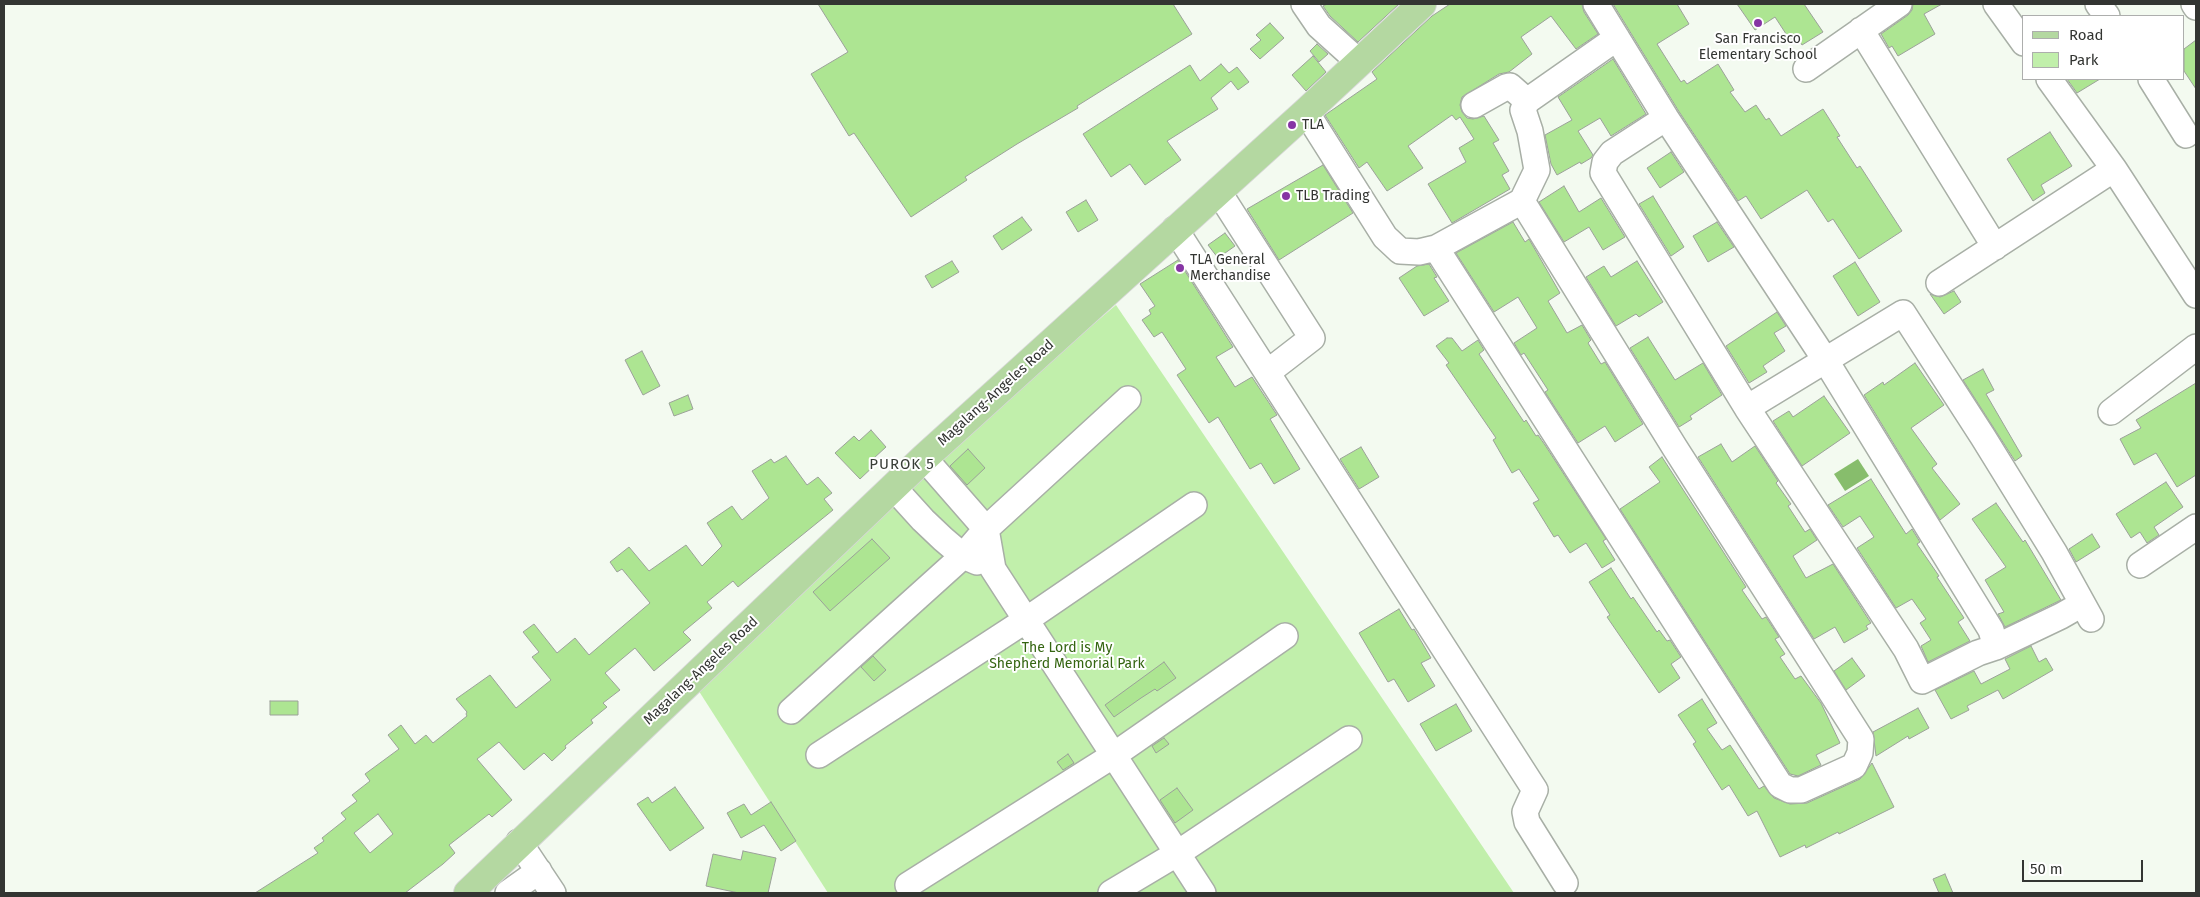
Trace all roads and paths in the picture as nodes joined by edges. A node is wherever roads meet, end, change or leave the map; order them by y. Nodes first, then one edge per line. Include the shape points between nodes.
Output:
1 (1304, 4) edge
2 (1422, 4) edge
3 (1596, 4) edge
4 (1899, 4) edge
5 (1996, 4) edge
6 (2098, 4) edge
7 (2194, 4) edge
8 (2196, 7) edge
9 (2106, 15) edge
10 (1861, 30) junction
11 (1617, 38) junction
12 (2022, 40) edge
13 (1358, 62) junction
14 (1806, 68) dead end
15 (2050, 80) edge
16 (2152, 80) edge
17 (1527, 101) junction
18 (1474, 105) dead end
19 (1306, 112) junction
20 (1666, 118) junction
21 (2186, 134) dead end
22 (2114, 169) junction
23 (1218, 191) junction
24 (1522, 201) junction
25 (1175, 229) junction
26 (1995, 247) junction
27 (1436, 248) junction
28 (1939, 283) dead end
29 (2196, 295) edge
30 (2196, 347) edge
31 (1826, 361) junction
32 (1268, 372) junction
33 (1128, 399) dead end
34 (1747, 408) junction
35 (2111, 412) dead end
36 (924, 458) junction
37 (894, 488) junction
38 (1194, 505) dead end
39 (2196, 527) edge
40 (986, 529) junction
41 (963, 556) junction
42 (2140, 565) dead end
43 (993, 569) junction
44 (1026, 620) junction
45 (1285, 636) dead end
46 (1996, 647) junction
47 (791, 711) dead end
48 (1349, 739) dead end
49 (819, 755) dead end
50 (1114, 755) junction
51 (520, 842) junction
52 (1178, 854) junction
53 (539, 872) junction
54 (1564, 883) dead end
55 (908, 885) dead end
56 (468, 893) edge
57 (508, 893) edge
58 (553, 893) edge
59 (1111, 893) edge
60 (1203, 893) edge

1 - 13 street via 1319,26
2 - 13 main road, Magalang-Angeles Road
3 - 11 street
4 - 10 street
5 - 12 street
6 - 9 street
7 - 8 street
10 - 14 street
10 - 26 street
11 - 17 street
11 - 20 street
13 - 19 main road, Magalang-Angeles Road
15 - 22 street
16 - 21 street
17 - 18 street via 1506,86
17 - 24 street via 1523,110 1537,170
19 - 23 main road, Magalang-Angeles Road
19 - 27 street via 1385,237 1400,251 1420,252
20 - 31 street
20 - 34 street via 1612,153 1605,162 1603,173
22 - 26 street
22 - 29 street
23 - 25 main road, Magalang-Angeles Road
23 - 32 street via 1312,338
24 - 27 street
24 - 27 street via 1861,739 1860,753 1854,766 1800,790 1780,785
25 - 32 street
25 - 36 main road, Magalang-Angeles Road
26 - 28 street
30 - 35 street
31 - 34 street
31 - 46 street via 1991,630
31 - 46 street via 1903,313 2044,536 2086,612
32 - 54 street via 1535,790 1525,812 1527,822
33 - 40 street
34 - 46 street via 1906,649 1922,681
36 - 37 main road, Magalang-Angeles Road
36 - 40 street
37 - 41 street
37 - 51 main road, Magalang-Angeles Road
38 - 44 street
39 - 42 street
40 - 41 street
40 - 43 street
41 - 43 street
41 - 47 street
43 - 44 street
44 - 49 street
44 - 50 street
45 - 50 street
48 - 52 street
50 - 52 street
50 - 55 street
51 - 53 street
51 - 56 main road, Magalang-Angeles Road
52 - 59 street
52 - 60 street
53 - 57 street
53 - 58 street

